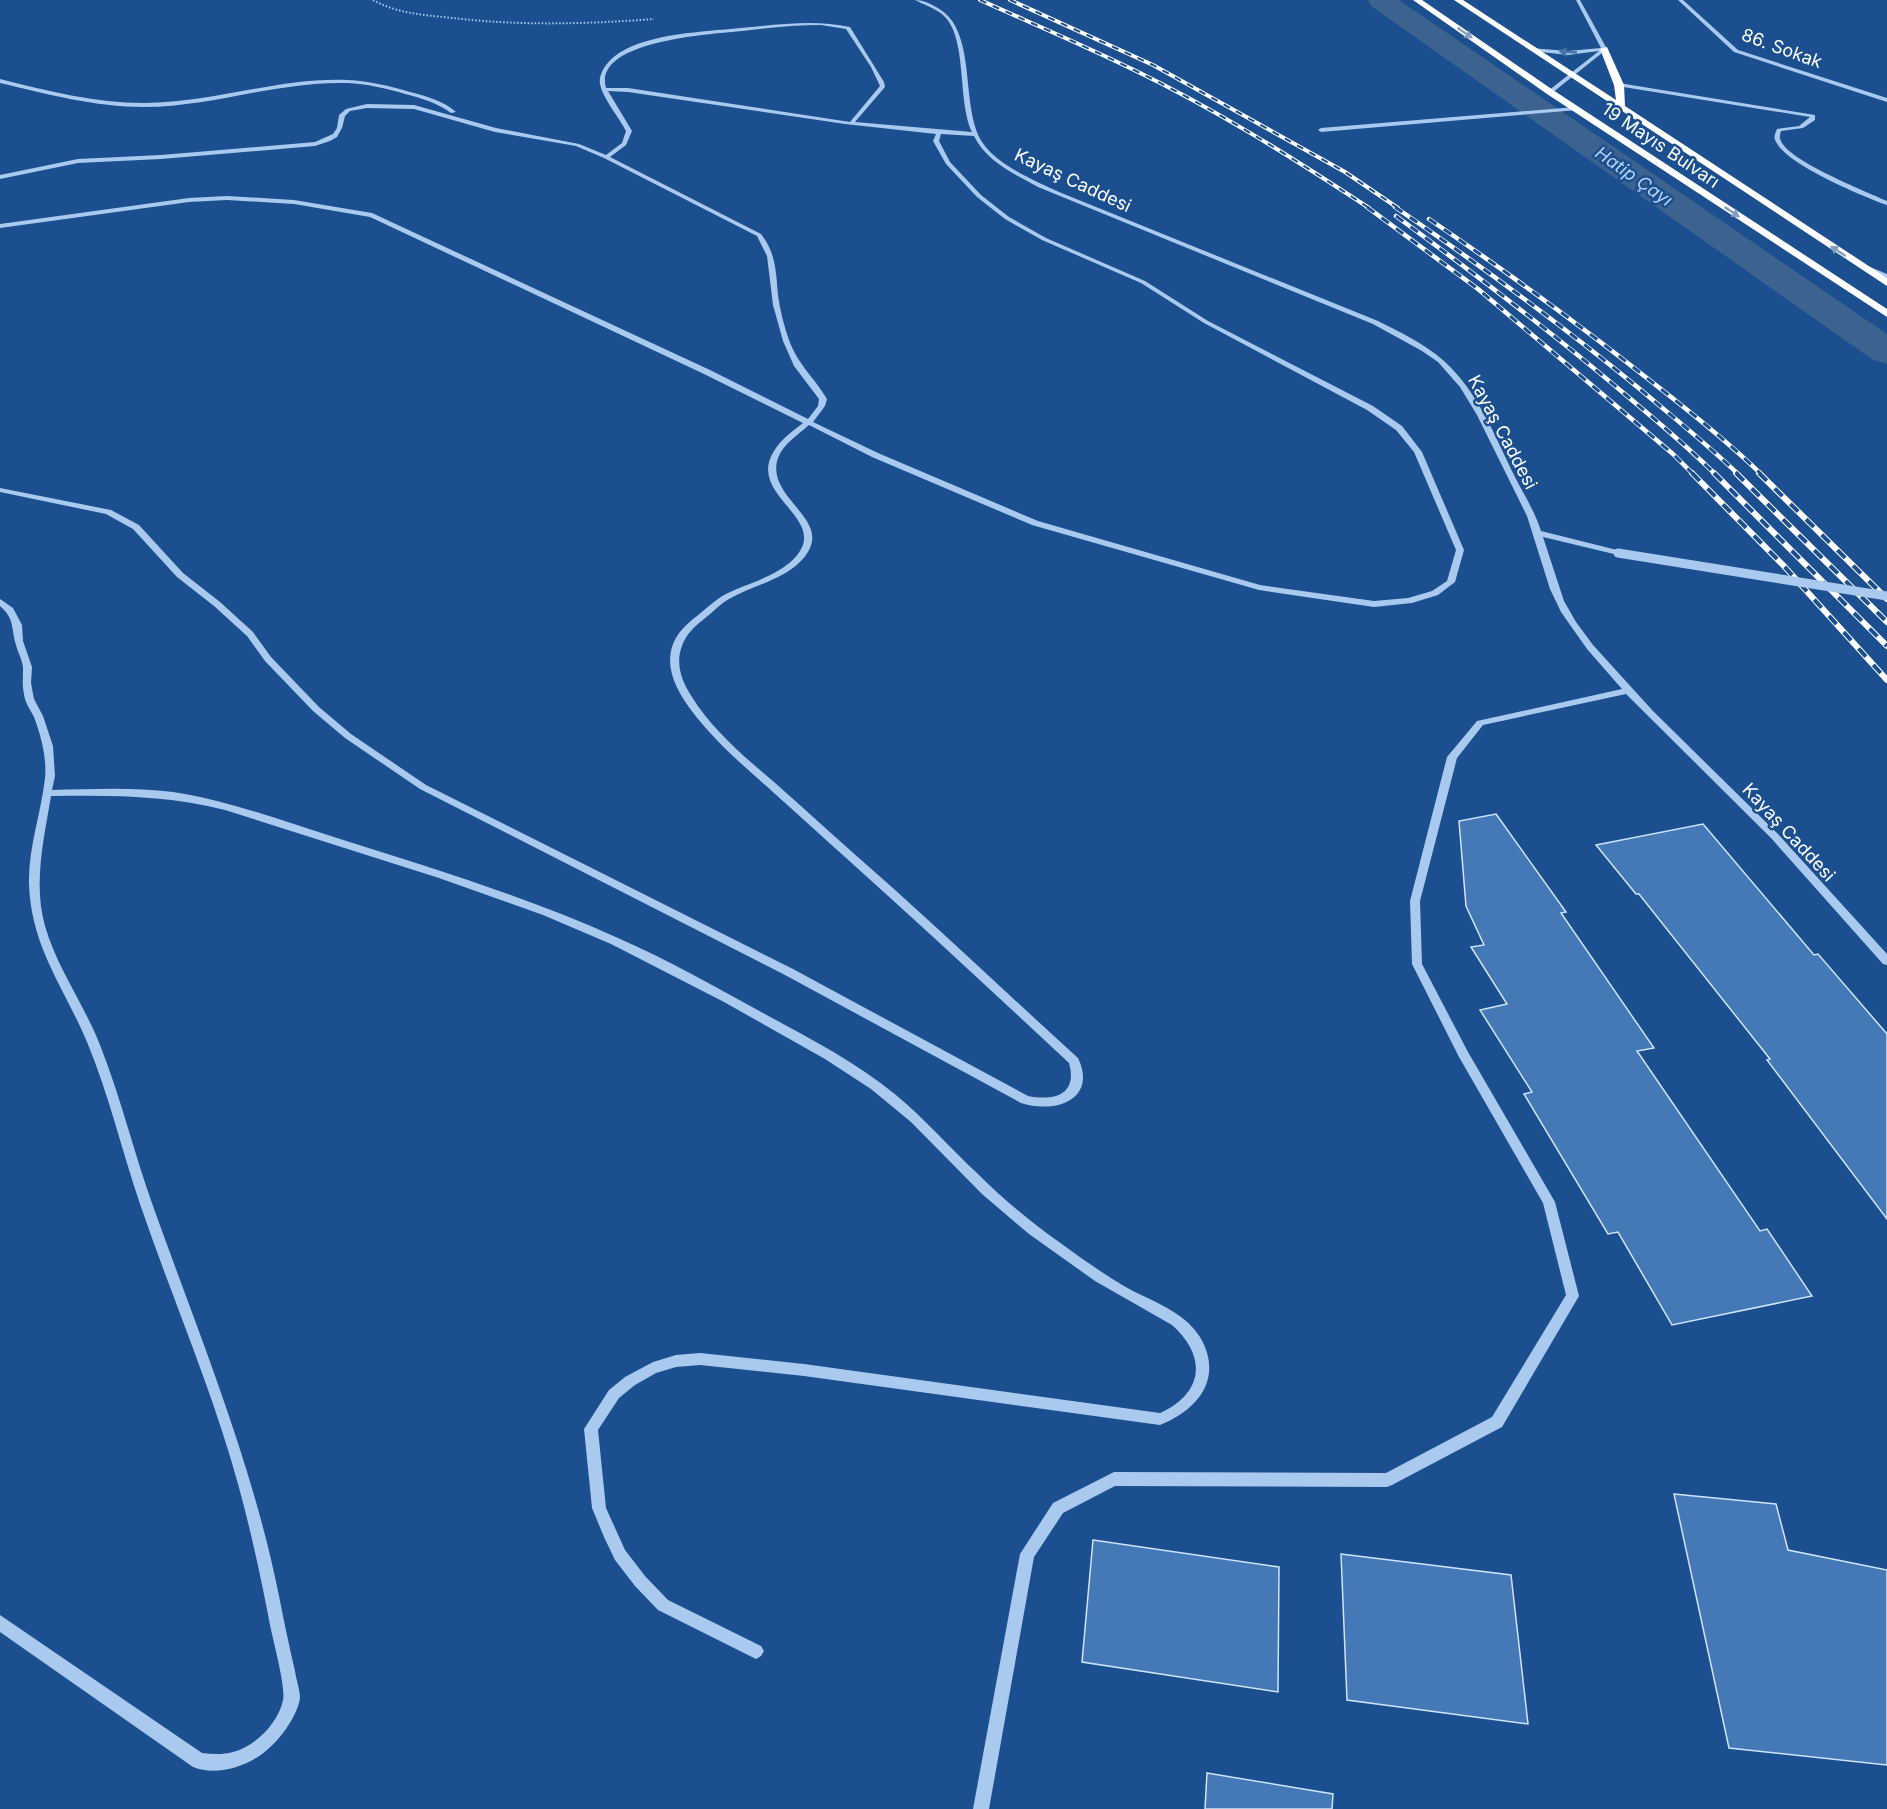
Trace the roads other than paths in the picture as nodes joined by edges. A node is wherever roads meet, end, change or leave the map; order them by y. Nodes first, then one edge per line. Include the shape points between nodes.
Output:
1 (916, 0) edge
2 (1417, 0) edge
3 (1458, 0) edge
4 (1578, 0) edge
5 (1680, 0) edge
6 (1532, 49) junction
7 (1604, 49) junction
8 (1571, 74) junction
9 (0, 81) edge
10 (1619, 85) junction
11 (604, 89) junction
12 (1550, 92) junction
13 (1887, 100) edge
14 (1621, 108) junction
15 (1576, 109) junction
16 (447, 115) junction
17 (852, 123) junction
18 (1322, 130) dead end
19 (939, 132) junction
20 (976, 134) junction
21 (606, 157) junction
22 (0, 177) edge
23 (1887, 203) edge
24 (0, 226) edge
25 (1855, 262) junction
26 (1887, 276) edge
27 (1887, 283) edge
28 (1887, 314) edge
29 (808, 421) junction
30 (0, 490) edge
31 (1538, 533) junction
32 (1887, 596) edge
33 (0, 602) edge
34 (1626, 691) junction
35 (48, 793) junction
36 (1887, 961) edge
37 (0, 1623) edge
38 (756, 1650) dead end
39 (981, 1809) edge

1 - 20 street, Kayaş Caddesi via 951,20 958,38 967,111
2 -> 12 highway, 19 Mayıs Bulvarı
3 - 6 highway, 19 Mayıs Bulvarı
4 - 7 street
5 - 13 street, 86. Sokak via 1736,51
7 -> 6 street via 1575,53
6 - 8 highway, 19 Mayıs Bulvarı
7 - 8 street
7 - 10 highway
8 - 12 street
8 - 14 highway, 19 Mayıs Bulvarı
9 - 16 street via 60,95 145,105 322,81 358,80 394,86 452,111
10 - 14 highway
10 - 23 street via 1813,116 1802,127 1779,130 1778,142 1793,156
11 - 17 street
11 - 17 street via 602,76 610,64 630,50 657,40 802,23 830,24 848,28 883,83 879,94
11 - 21 street via 629,131 622,148
12 - 15 highway, 19 Mayıs Bulvarı
25 -> 14 highway, 19 Mayıs Bulvarı
15 - 18 street
15 -> 28 highway, 19 Mayıs Bulvarı
16 - 21 street via 504,132 577,145
16 - 22 street via 414,107 367,106 344,113 340,132 315,144 78,161
17 - 19 street
19 - 20 street
19 - 29 street via 936,141 948,163 979,196 1007,218 1044,239 1143,282 1206,322 1370,408 1399,428 1418,452 1460,550 1452,582 1424,597 1374,604 1259,587 1035,523 910,471
20 - 31 street, Kayaş Caddesi via 990,155 1026,178 1325,300 1427,351 1458,378 1473,402
21 - 29 street via 752,230 765,241 785,339 823,399 820,411
24 - 29 street via 227,198 294,201 372,215
25 - 26 street
25 - 27 highway, 19 Mayıs Bulvarı
29 - 30 street via 777,450 772,471 777,491 807,526 810,535 805,552 788,567 725,598 687,629 674,657 678,678 701,714 748,766 1074,1061 1078,1080 1067,1097 1058,1101 1047,1104 1025,1100 789,972 423,787 316,710 250,634 180,575 136,527 108,512
31 - 32 street, bridge via 1618,553
31 - 34 street, Kayaş Caddesi via 1550,579 1570,620
33 - 35 street via 18,625 28,667 29,699 48,746
34 - 36 street, Kayaş Caddesi via 1738,798
34 - 39 street via 1480,723 1452,757 1415,901 1417,964 1463,1054 1549,1202 1573,1296 1497,1422 1387,1480 1114,1479 1058,1508 1027,1554
35 - 37 street via 34,867 39,923 48,951 93,1042 245,1484 292,1698 278,1729 251,1754 215,1764 199,1761
35 - 38 street via 153,793 221,806 478,886 614,941 694,979 860,1074 922,1125 1024,1223 1120,1289 1177,1321 1189,1333 1203,1363 1197,1393 1188,1404 1160,1419 700,1359 676,1360 630,1381 614,1394 591,1429 600,1508 609,1532 620,1555 663,1605

